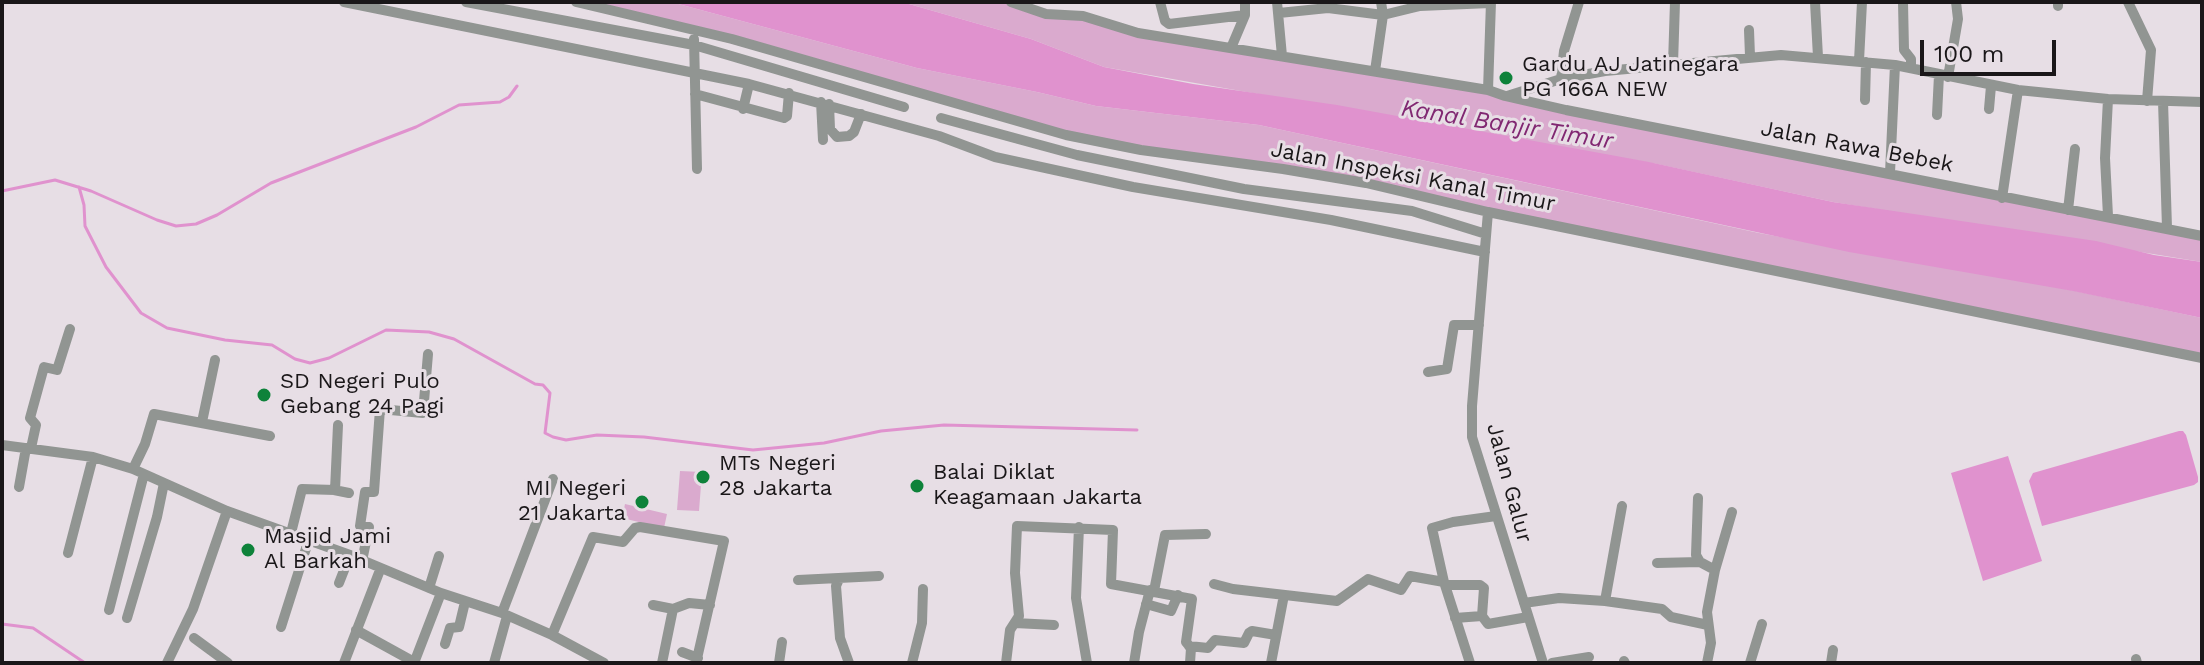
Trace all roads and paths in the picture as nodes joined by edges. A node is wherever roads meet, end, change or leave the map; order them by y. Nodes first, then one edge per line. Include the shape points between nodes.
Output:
1 (344, 2) edge
2 (466, 2) edge
3 (576, 2) edge
4 (1011, 2) edge
5 (1160, 2) edge
6 (1245, 2) edge
7 (1381, 2) edge
8 (1579, 2) edge
9 (1815, 2) edge
10 (1862, 2) edge
11 (1903, 2) edge
12 (1956, 2) edge
13 (2128, 2) edge
14 (1477, 3) edge
15 (1490, 3) edge
16 (1327, 5) edge
17 (1278, 8) edge
18 (1675, 8) edge
19 (1245, 15) junction
20 (1383, 15) junction
21 (1202, 22) junction
22 (1749, 30) dead end
23 (694, 31) junction
24 (1200, 42) junction
25 (694, 45) junction
26 (1231, 48) junction
27 (1282, 56) junction
28 (1750, 56) junction
29 (1818, 57) junction
30 (1862, 62) junction
31 (1673, 64) junction
32 (1895, 65) junction
33 (1911, 68) junction
34 (1375, 71) junction
35 (695, 72) junction
36 (1944, 76) junction
37 (1561, 79) junction
38 (749, 84) junction
39 (1991, 86) junction
40 (1488, 90) junction
41 (2018, 90) junction
42 (789, 93) junction
43 (695, 94) junction
44 (1505, 96) junction
45 (2108, 99) junction
46 (1865, 100) dead end
47 (2147, 101) junction
48 (2163, 101) junction
49 (2202, 102) edge
50 (825, 103) junction
51 (904, 107) dead end
52 (743, 109) junction
53 (1989, 109) dead end
54 (861, 114) junction
55 (1937, 115) dead end
56 (941, 118) dead end
57 (1013, 139) junction
58 (823, 140) dead end
59 (2075, 149) dead end
60 (1008, 159) junction
61 (697, 169) dead end
62 (1890, 173) junction
63 (2002, 198) junction
64 (1375, 206) junction
65 (2068, 210) junction
66 (1488, 212) junction
67 (2108, 216) junction
68 (1370, 228) junction
69 (2167, 228) junction
70 (1486, 234) junction
71 (2202, 236) edge
72 (1485, 252) junction
73 (1479, 325) junction
74 (70, 329) dead end
75 (428, 354) dead end
76 (2202, 358) edge
77 (215, 360) dead end
78 (1428, 372) dead end
79 (202, 422) junction
80 (338, 425) dead end
81 (270, 436) dead end
82 (2, 445) edge
83 (29, 448) junction
84 (93, 457) junction
85 (133, 469) junction
86 (144, 474) junction
87 (553, 479) dead end
88 (164, 483) junction
89 (19, 487) dead end
90 (334, 490) junction
91 (349, 493) dead end
92 (1698, 498) dead end
93 (1622, 506) dead end
94 (227, 511) junction
95 (1732, 512) dead end
96 (1496, 516) junction
97 (1079, 527) junction
98 (291, 533) junction
99 (1206, 534) dead end
100 (309, 539) junction
101 (68, 553) dead end
102 (350, 555) junction
103 (439, 556) dead end
104 (362, 561) junction
105 (1700, 562) junction
106 (1657, 563) dead end
107 (380, 570) junction
108 (1715, 570) junction
109 (879, 576) dead end
110 (839, 579) junction
111 (798, 580) dead end
112 (339, 583) dead end
113 (1444, 583) junction
114 (1214, 584) dead end
115 (429, 588) junction
116 (923, 589) dead end
117 (1152, 591) junction
118 (441, 593) junction
119 (1178, 595) junction
120 (1284, 595) junction
121 (1605, 601) junction
122 (465, 602) junction
123 (1524, 603) junction
124 (1146, 604) junction
125 (653, 605) dead end
126 (710, 605) junction
127 (673, 609) junction
128 (109, 610) dead end
129 (504, 614) junction
130 (1482, 616) junction
131 (1528, 617) junction
132 (127, 618) dead end
133 (1455, 618) junction
134 (1015, 623) junction
135 (1762, 624) dead end
136 (1054, 625) dead end
137 (1708, 625) junction
138 (281, 627) dead end
139 (356, 630) junction
140 (552, 635) junction
141 (1276, 635) junction
142 (194, 638) dead end
143 (782, 642) dead end
144 (445, 644) dead end
145 (1189, 646) junction
146 (1833, 650) dead end
147 (682, 652) dead end
148 (1589, 657) dead end
149 (697, 660) edge
150 (414, 662) edge
151 (167, 663) edge
152 (228, 663) edge
153 (344, 663) edge
154 (494, 663) edge
155 (604, 663) edge
156 (662, 663) edge
157 (779, 663) edge
158 (849, 663) edge
159 (912, 663) edge
160 (1006, 663) edge
161 (1087, 663) edge
162 (1134, 663) edge
163 (1190, 663) edge
164 (1271, 663) edge
165 (1470, 663) edge
166 (1543, 663) edge
167 (1552, 663) edge
168 (1707, 663) edge
169 (1750, 663) edge
170 (1831, 663) edge

1 - 35 street
2 - 25 street
3 - 23 street, Jalan Inspeksi Kanal Timur
4 - 24 street, Jalan Rawa Bebek via 1046,14 1083,16 1138,33
5 - 21 street via 1167,23
6 - 19 street
7 - 20 street
8 - 37 street
9 - 29 street
10 - 30 street
11 - 33 street via 1904,50
12 - 36 street via 1958,19
13 - 47 street via 2151,50
14 - 15 street
14 - 20 street via 1420,6
15 - 40 street
16 - 17 street
16 - 20 street
17 - 27 street
18 - 31 street
19 - 21 street
19 - 26 street
20 - 34 street
21 - 24 street
22 - 28 street
23 - 25 street
23 - 66 street, Jalan Inspeksi Kanal Timur via 1066,135 1366,183
24 - 26 street, Jalan Rawa Bebek
25 - 35 street
25 - 51 street
26 - 27 street, Jalan Rawa Bebek
27 - 34 street, Jalan Rawa Bebek
28 - 29 street
28 - 31 street
29 - 30 street
30 - 32 street
30 - 46 street
31 - 37 street
32 - 33 street
32 - 62 street
33 - 36 street
34 - 40 street, Jalan Rawa Bebek
35 - 38 street
35 - 43 street
36 - 39 street
36 - 55 street
37 - 44 street
38 - 42 street
38 - 52 street
39 - 41 street
39 - 53 street
40 - 44 street, Jalan Rawa Bebek
41 - 45 street
41 - 63 street
42 - 50 street
42 - 52 street via 784,118
43 - 52 street
43 - 61 street
44 - 62 street, Jalan Rawa Bebek
45 - 47 street
45 - 67 street
47 - 48 street
48 - 49 street
48 - 69 street
50 - 54 street
50 - 54 street via 837,137 849,136
50 - 58 street
54 - 60 street
56 - 57 street
57 - 60 street
57 - 64 street via 1244,189
59 - 65 street
60 - 68 street via 1133,187
62 - 63 street, Jalan Rawa Bebek
63 - 65 street, Jalan Rawa Bebek
64 - 68 street
64 - 70 street via 1412,211
65 - 67 street, Jalan Rawa Bebek
66 - 70 street, Jalan Galur
66 - 76 street, Jalan Inspeksi Kanal Timur
67 - 69 street, Jalan Rawa Bebek
68 - 72 street
69 - 71 street, Jalan Rawa Bebek
70 - 72 street, Jalan Galur
72 - 73 street, Jalan Galur
73 - 78 street via 1454,325 1448,366
73 - 96 street, Jalan Galur via 1472,437
74 - 83 street via 57,370 44,367 30,418 36,425
75 - 104 street via 423,413 380,409 374,492 365,492 360,526 369,527
77 - 79 street
79 - 81 street
79 - 85 street via 152,415
80 - 90 street
82 - 83 street
83 - 84 street
83 - 89 street
84 - 85 street
84 - 101 street
85 - 86 street
86 - 88 street
86 - 128 street
87 - 129 street
88 - 94 street
88 - 132 street
90 - 91 street
90 - 98 street via 302,489
92 - 105 street
93 - 121 street
94 - 98 street
94 - 151 street via 193,609
95 - 108 street
96 - 113 street via 1432,528
96 - 123 street, Jalan Galur
97 - 117 street via 1113,530 1112,585
97 - 134 street via 1016,527
97 - 161 street via 1076,598
98 - 100 street
99 - 117 street via 1165,535
100 - 102 street
100 - 138 street
102 - 104 street
102 - 112 street
103 - 115 street
104 - 107 street
105 - 106 street
105 - 108 street
107 - 115 street
107 - 139 street
108 - 137 street
109 - 110 street
110 - 111 street
110 - 158 street via 840,638
113 - 120 street via 1410,576 1401,590 1368,579 1337,601
113 - 130 street via 1483,587
113 - 133 street
114 - 120 street
115 - 118 street
116 - 159 street via 922,623
117 - 119 street
117 - 124 street
118 - 122 street
118 - 150 street
119 - 124 street via 1171,611
119 - 145 street via 1192,598
120 - 141 street
121 - 123 street via 1559,598
121 - 137 street via 1662,609 1671,617
122 - 129 street
122 - 144 street via 459,627 451,627
123 - 131 street, Jalan Galur
124 - 162 street
125 - 127 street
126 - 127 street via 689,603
126 - 140 street via 724,541 635,528 623,542 593,537
126 - 149 street
127 - 156 street
129 - 140 street
129 - 154 street
130 - 131 street via 1488,624
130 - 133 street
131 - 166 street, Jalan Galur
133 - 165 street
134 - 136 street
134 - 160 street
135 - 169 street
137 - 168 street
139 - 150 street
139 - 153 street
140 - 155 street
141 - 145 street via 1252,631 1244,643 1215,640 1207,648
141 - 164 street
142 - 152 street
143 - 157 street
145 - 163 street
146 - 170 street
147 - 149 street
148 - 167 street

